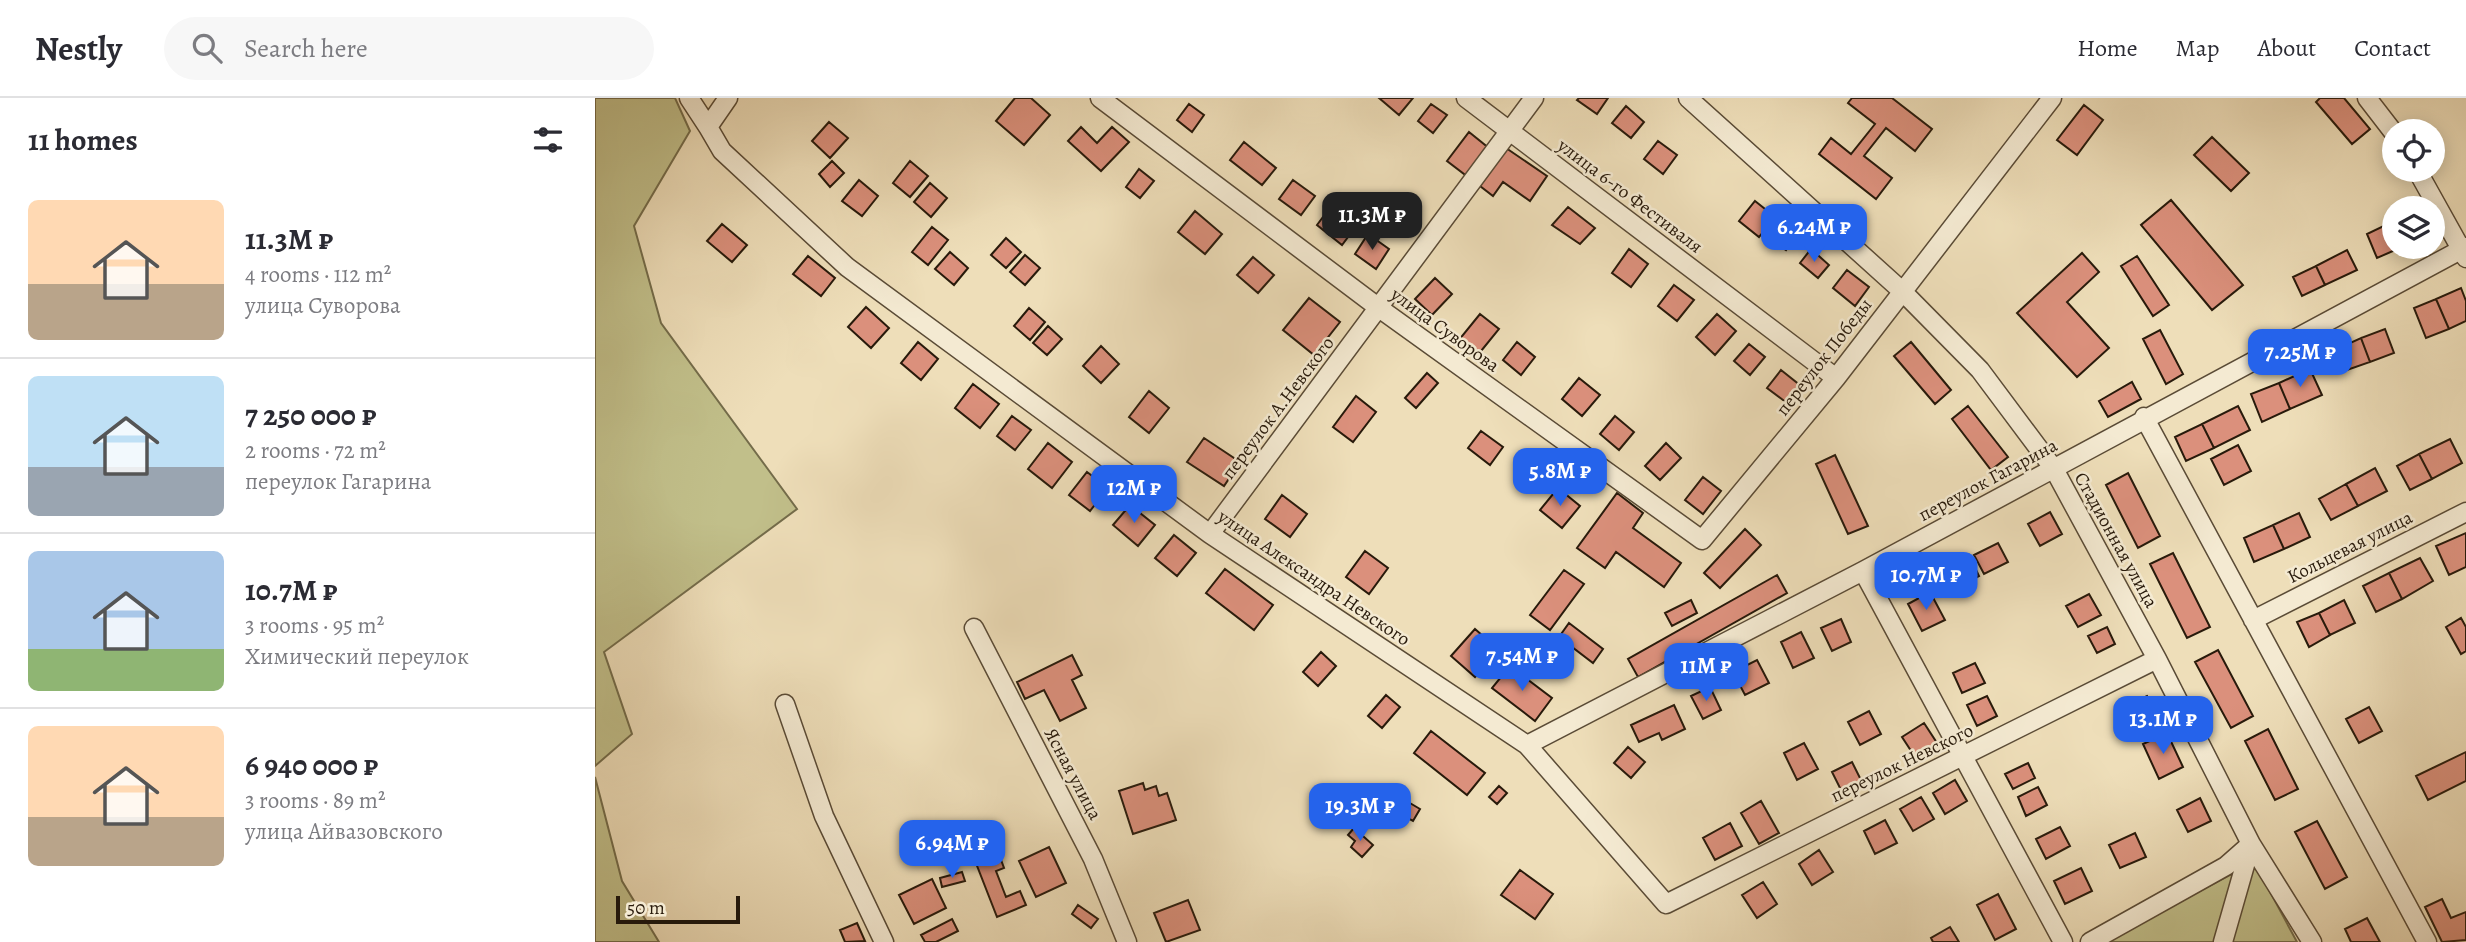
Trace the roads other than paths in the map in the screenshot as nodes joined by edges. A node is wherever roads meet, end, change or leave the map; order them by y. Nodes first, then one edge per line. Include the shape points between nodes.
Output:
1 (689, 98) edge
2 (728, 98) edge
3 (1100, 98) edge
4 (1466, 98) edge
5 (1534, 98) edge
6 (1688, 98) edge
7 (2052, 98) edge
8 (2367, 98) edge
9 (2383, 119) edge
10 (708, 127) junction
11 (1511, 132) junction
12 (2424, 182) edge
13 (2464, 251) edge
14 (1902, 291) junction
15 (1379, 308) junction
16 (1836, 378) junction
17 (2144, 417) junction
18 (2054, 469) junction
19 (2466, 512) edge
20 (1210, 534) junction
21 (1702, 540) joint
22 (1863, 571) junction
23 (2253, 620) junction
24 (974, 628) dead end
25 (2157, 659) junction
26 (785, 704) dead end
27 (1527, 745) junction
28 (1963, 757) junction
29 (2251, 844) junction
30 (1666, 904) joint
31 (884, 942) edge
32 (1127, 942) edge
33 (2063, 942) edge
34 (2090, 942) edge
35 (2223, 942) edge
36 (2312, 942) edge
37 (2427, 942) edge

1 - 10 street
2 - 10 street
3 - 15 street, улица Суворова
4 - 11 street, улица 6-го Фестиваля
5 - 11 street, переулок А.Невского
6 - 14 street, Стадионная улица
7 - 14 street, переулок Победы
8 - 9 street
10 - 20 street, улица Александра Невского via 722,150 847,267
11 - 15 street, переулок А.Невского
11 - 16 street, улица 6-го Фестиваля
12 - 13 street
13 - 17 street, переулок Гагарина
14 - 16 street, переулок Победы
14 - 18 street, Стадионная улица via 1980,370
15 - 20 street, переулок А.Невского
15 - 21 street, улица Суворова
16 - 21 street, переулок Победы
17 - 18 street, переулок Гагарина
17 - 23 street
18 - 22 street, переулок Гагарина
18 - 25 street, Стадионная улица
19 - 23 street, Кольцевая улица
20 - 27 street, улица Александра Невского
22 - 27 street, переулок Гагарина
22 - 28 street
23 - 37 street
24 - 32 street, Ясная улица via 1093,859
25 - 28 street, переулок Невского
25 - 29 street, Стадионная улица
26 - 31 street via 824,816
27 - 30 street, улица Александра Невского
28 - 30 street, переулок Невского
28 - 33 street
29 - 34 street via 2226,866
29 - 35 street
29 - 36 street, Стадионная улица

